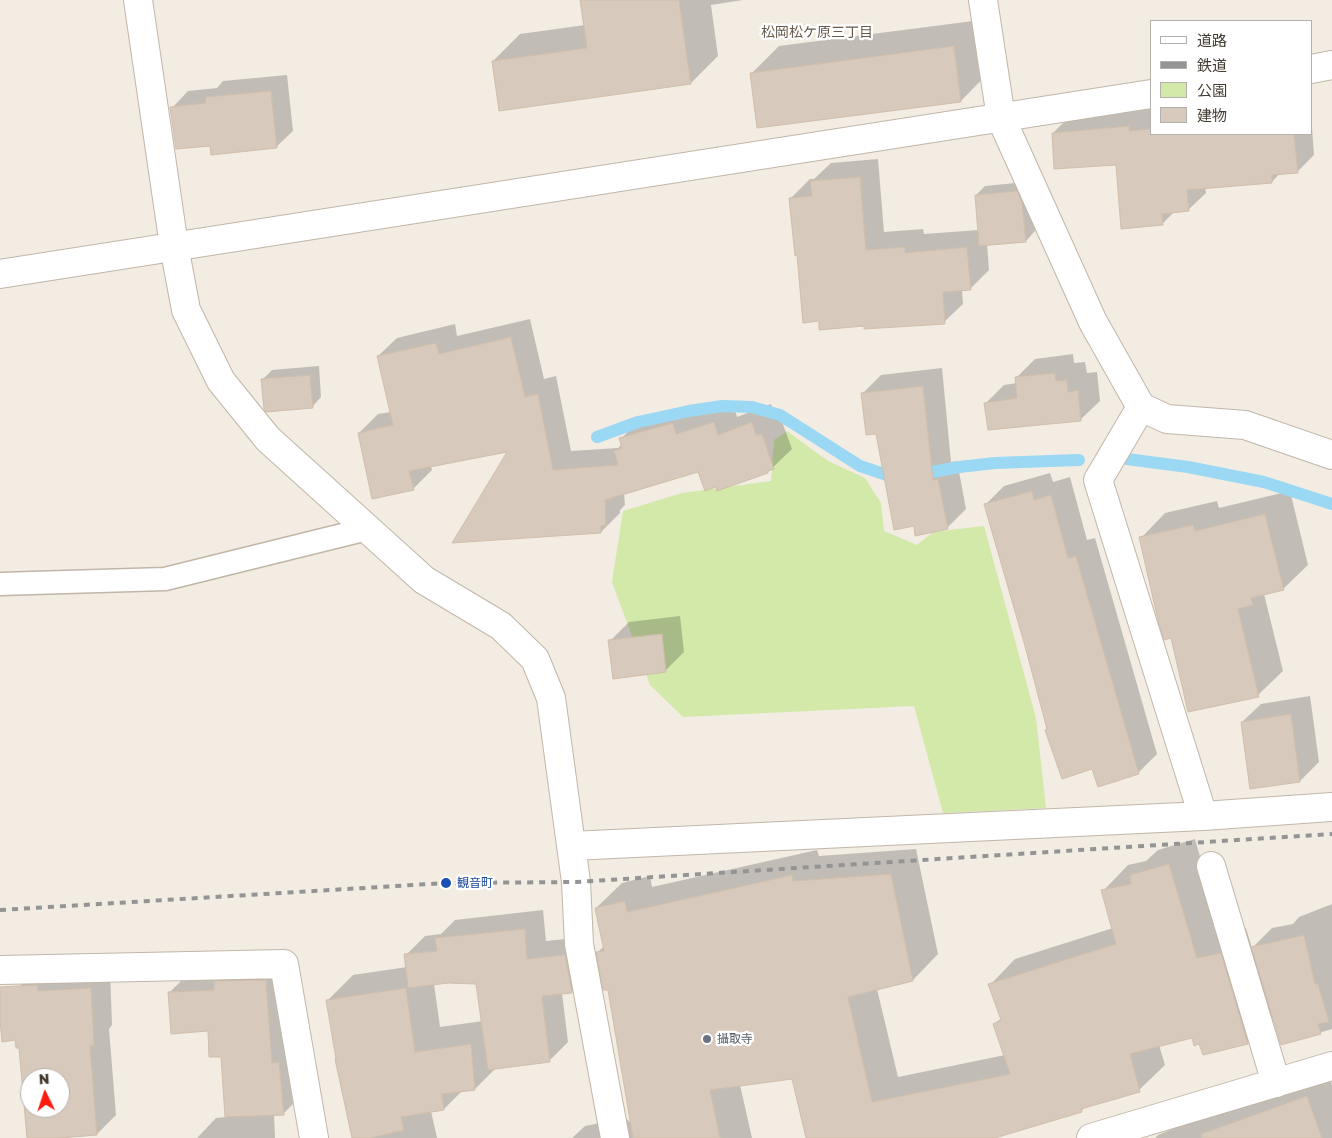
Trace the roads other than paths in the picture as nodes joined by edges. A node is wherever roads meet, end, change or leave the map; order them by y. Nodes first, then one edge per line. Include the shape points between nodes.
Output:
1 (138, 0) edge
2 (983, 0) edge
3 (1332, 65) edge
4 (1312, 68) edge
5 (1150, 94) edge
6 (1001, 118) junction
7 (174, 246) junction
8 (0, 274) edge
9 (1141, 406) junction
10 (1332, 455) edge
11 (367, 529) junction
12 (0, 584) edge
13 (1332, 807) edge
14 (1203, 816) junction
15 (571, 846) junction
16 (1211, 866) dead end
17 (0, 970) edge
18 (1332, 1066) edge
19 (1276, 1083) junction
20 (314, 1138) edge
21 (615, 1138) edge
22 (1091, 1138) edge

1 - 7 street
2 - 6 street
3 - 4 street
5 - 6 street
6 - 7 street
6 - 9 street via 1093,322
7 - 8 street
7 - 11 street via 186,310 222,381 268,439
9 - 10 street via 1167,419 1245,425
9 - 14 street via 1098,480
11 - 12 lane via 165,579
11 - 15 street via 424,580 501,626 535,659 551,698
13 - 14 street
14 - 15 street
15 - 21 street via 579,944
16 - 19 street
17 - 20 street via 284,964
18 - 19 street
19 - 22 street

